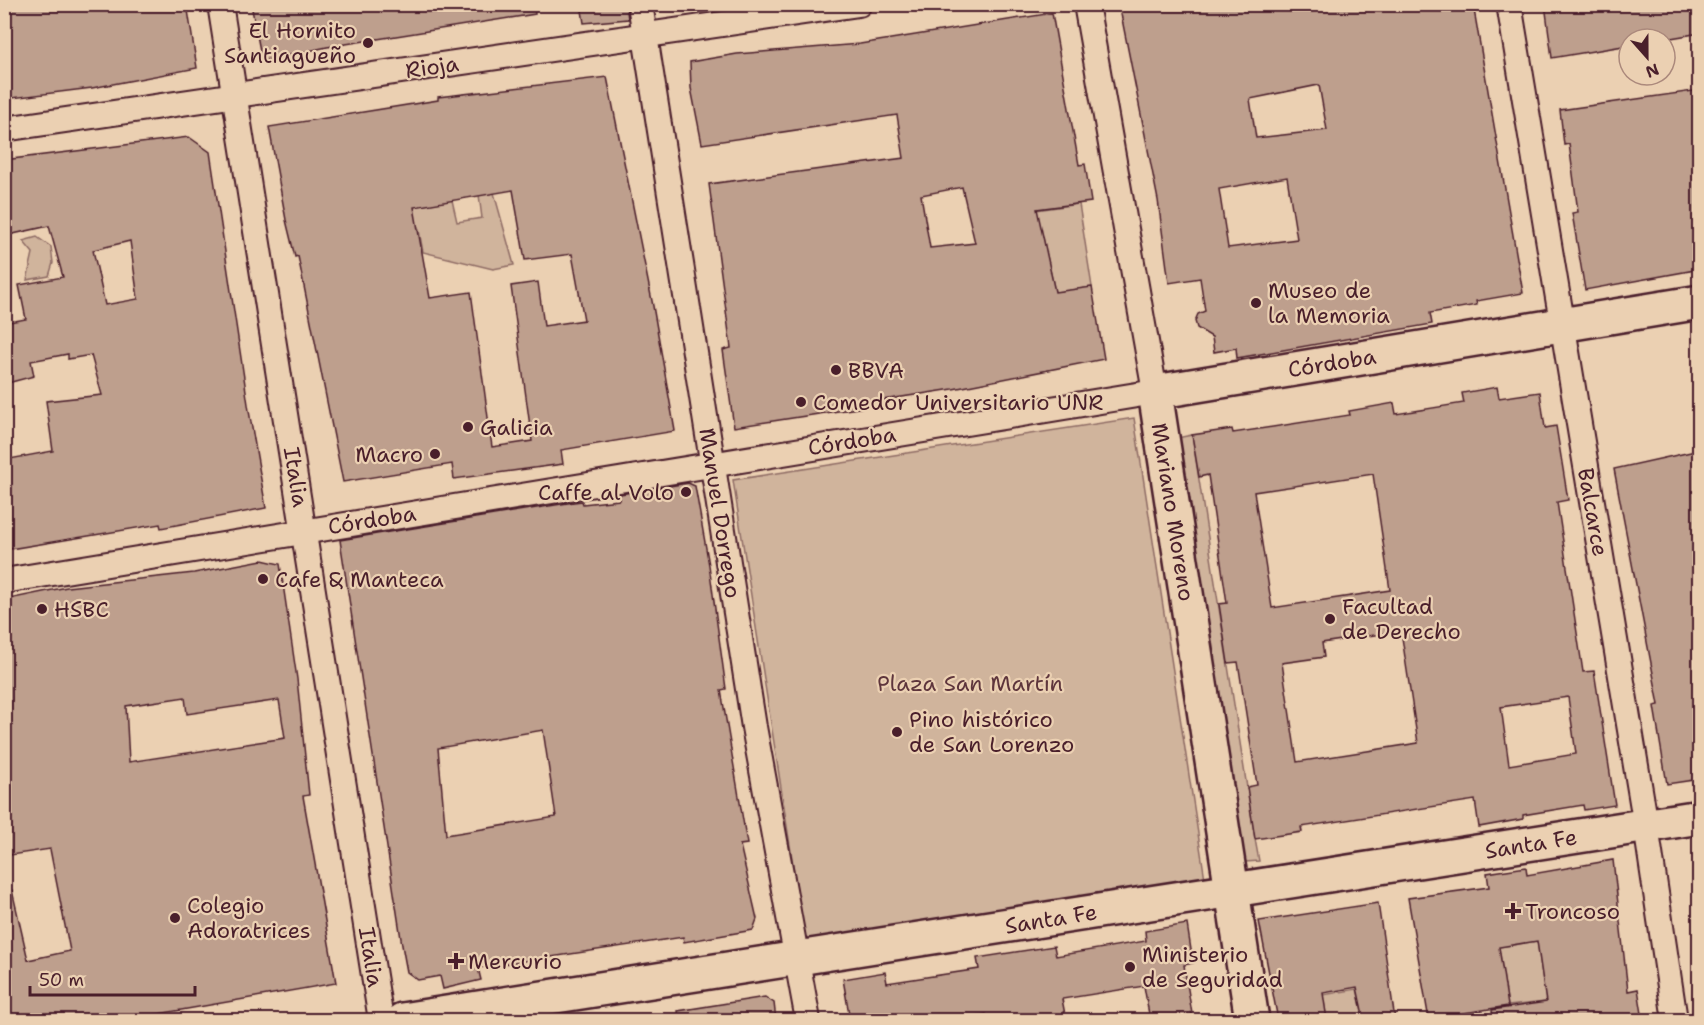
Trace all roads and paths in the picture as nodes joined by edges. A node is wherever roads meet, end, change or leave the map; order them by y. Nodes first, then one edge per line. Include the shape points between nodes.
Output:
1 (220, 4) edge
2 (640, 4) edge
3 (859, 4) edge
4 (1086, 4) edge
5 (1509, 4) edge
6 (645, 36) junction
7 (235, 96) junction
8 (4, 129) edge
9 (1700, 302) edge
10 (1561, 325) junction
11 (1155, 392) junction
12 (713, 464) junction
13 (304, 531) junction
14 (4, 580) edge
15 (1700, 817) edge
16 (1646, 826) junction
17 (1231, 891) junction
18 (797, 959) junction
19 (381, 1020) edge
20 (402, 1020) edge
21 (808, 1020) edge
22 (1252, 1020) edge
23 (1675, 1020) edge

1 - 7 street, Italia
2 - 6 street, Manuel Dorrego
3 - 6 street, Rioja
4 - 11 street, Mariano Moreno
5 - 10 street, Balcarce
6 - 7 street, Rioja
6 - 12 street, Manuel Dorrego
7 - 8 street, Rioja
7 - 13 street, Italia
9 - 10 main road, Córdoba
10 - 11 main road, Córdoba
10 - 16 street, Balcarce
11 - 12 street, Córdoba
11 - 17 main road, Mariano Moreno
12 - 13 street, Córdoba
12 - 18 street, Manuel Dorrego via 754,727
13 - 14 street, Córdoba
13 - 19 street, Italia
15 - 16 main road, Santa Fe
16 - 17 main road, Santa Fe
16 - 23 street, Balcarce
17 - 18 main road, Santa Fe
17 - 22 main road, Mariano Moreno
18 - 20 main road, Santa Fe
18 - 21 street, Manuel Dorrego

